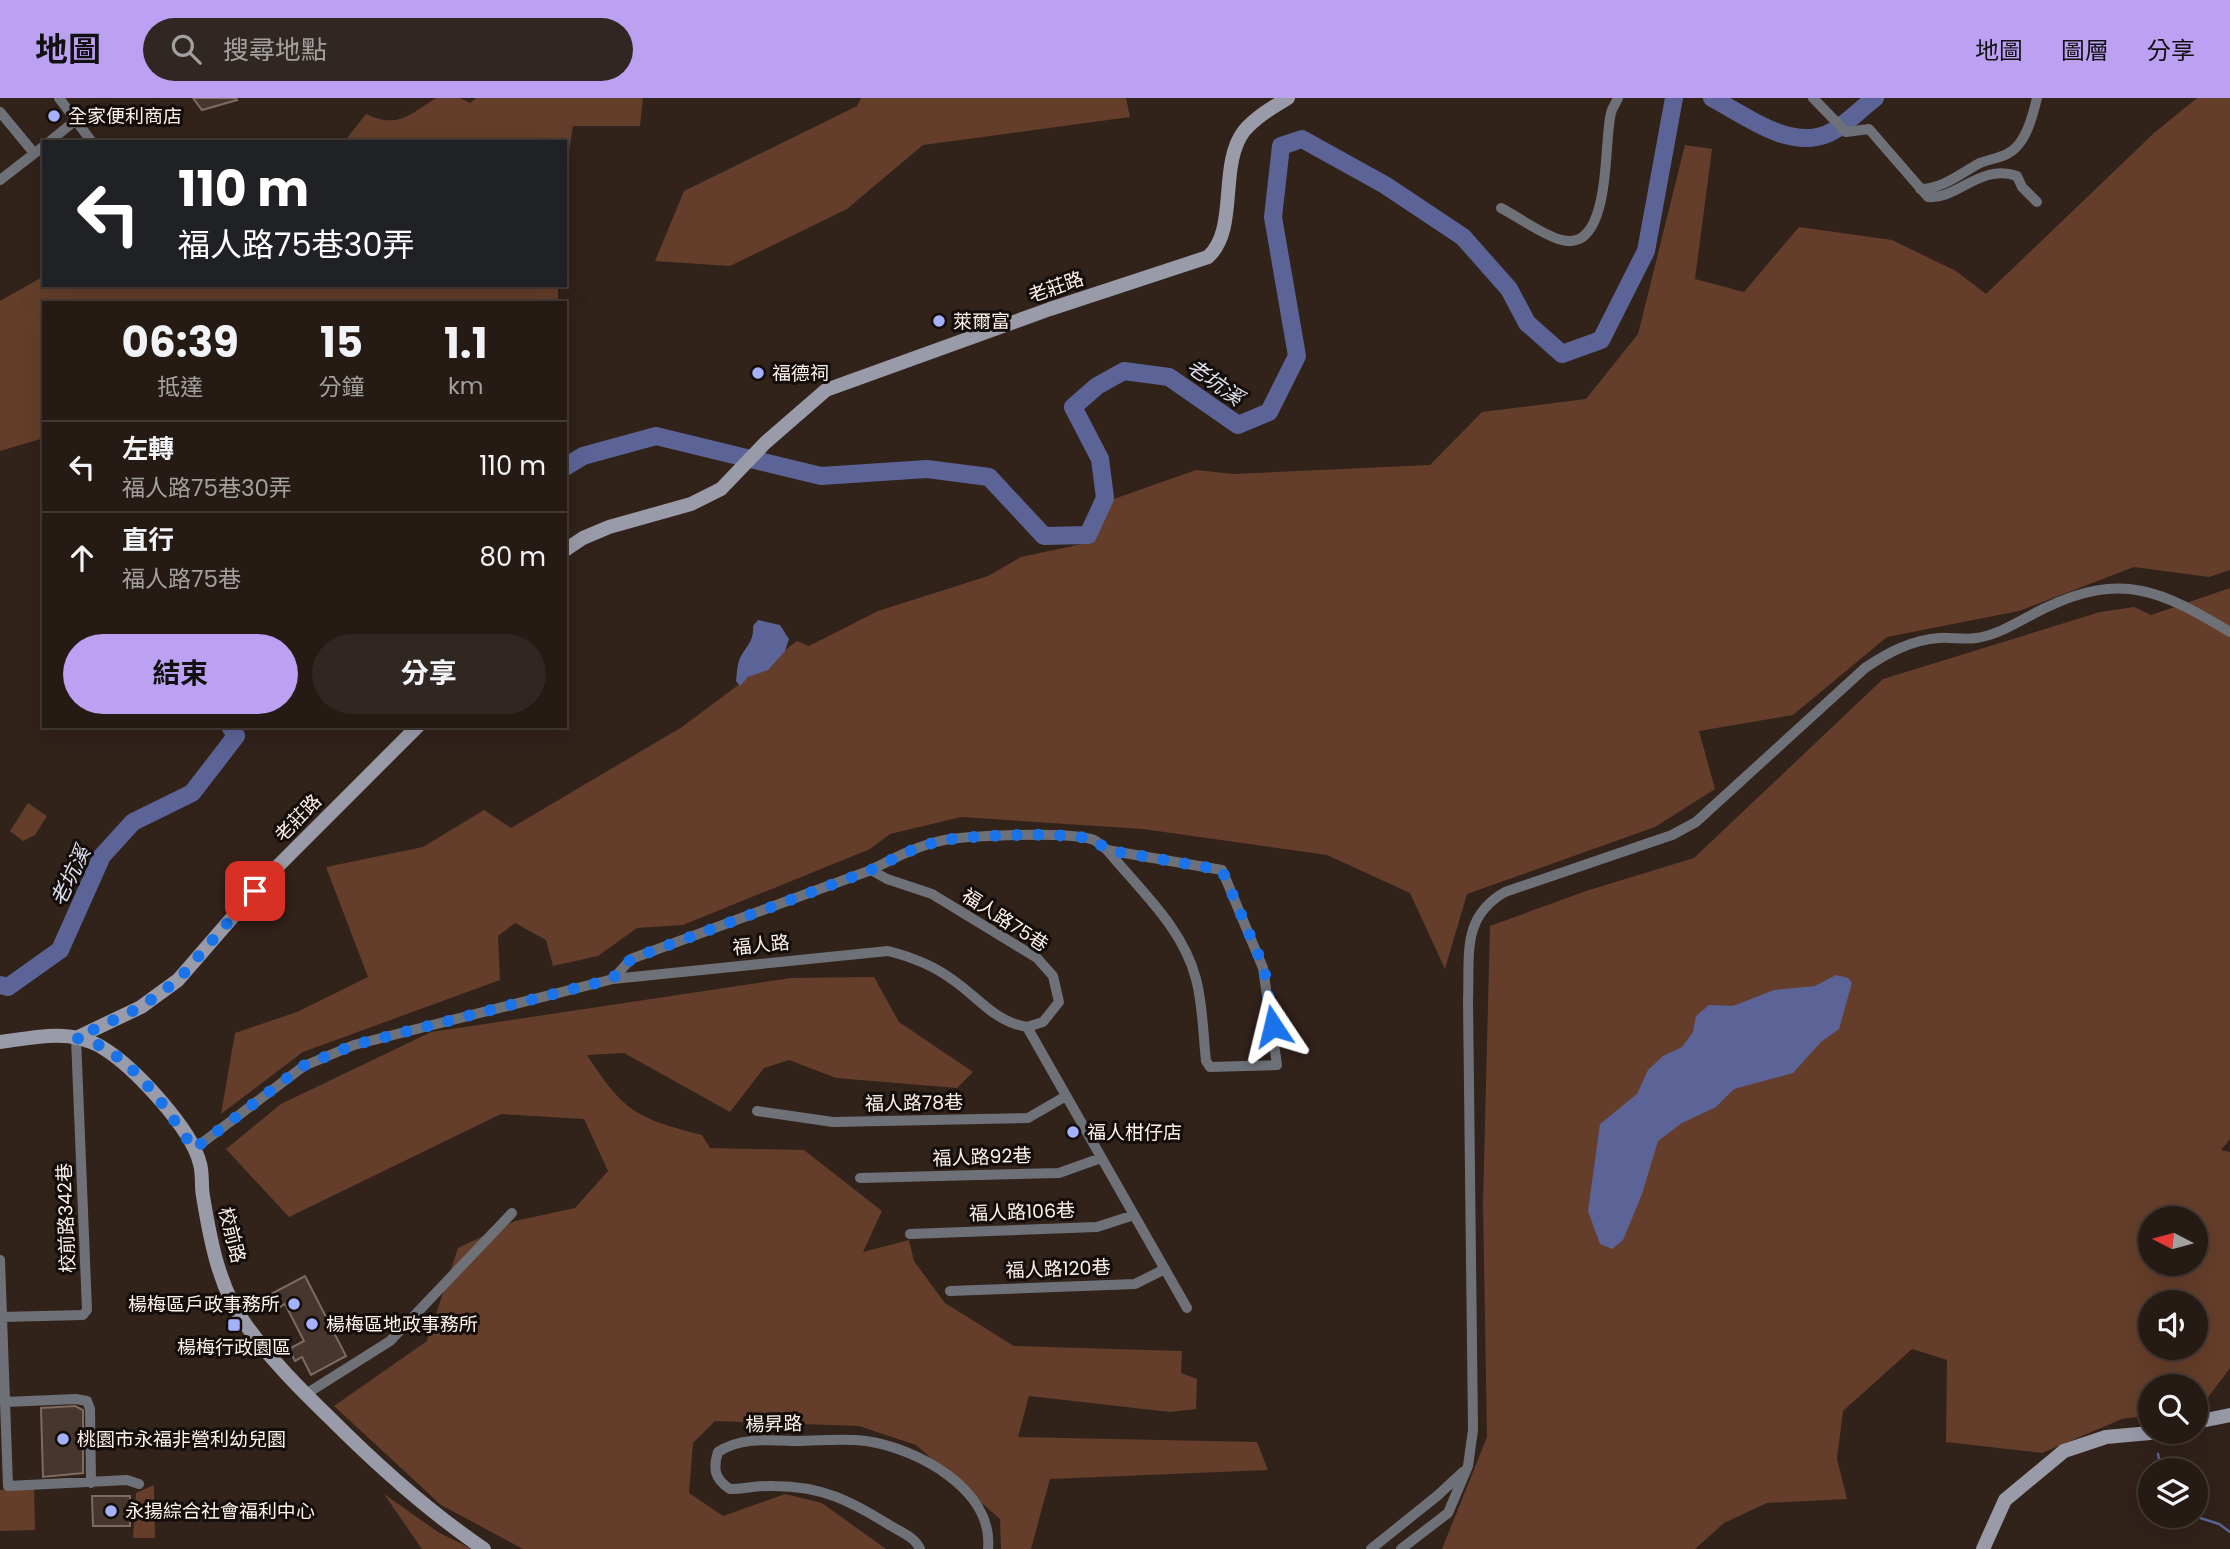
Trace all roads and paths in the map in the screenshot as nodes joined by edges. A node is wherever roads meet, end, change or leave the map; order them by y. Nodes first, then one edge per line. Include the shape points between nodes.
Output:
1 (59, 98) edge
2 (1288, 98) edge
3 (1618, 98) edge
4 (1813, 98) edge
5 (2036, 98) edge
6 (0, 113) edge
7 (77, 120) junction
8 (52, 140) edge
9 (91, 140) edge
10 (42, 147) edge
11 (34, 153) junction
12 (0, 180) edge
13 (1920, 189) junction
14 (2037, 202) dead end
15 (1502, 208) dead end
16 (567, 549) edge
17 (2230, 632) edge
18 (416, 728) edge
19 (1107, 850) junction
20 (871, 870) junction
21 (612, 979) junction
22 (1027, 1027) junction
23 (76, 1038) junction
24 (0, 1042) edge
25 (1066, 1096) junction
26 (757, 1111) dead end
27 (194, 1149) junction
28 (1101, 1158) junction
29 (860, 1178) dead end
30 (512, 1213) dead end
31 (1134, 1216) junction
32 (910, 1234) dead end
33 (0, 1260) edge
34 (1165, 1269) junction
35 (950, 1291) dead end
36 (1187, 1308) dead end
37 (1, 1317) edge
38 (306, 1394) junction
39 (5, 1402) junction
40 (2230, 1415) edge
41 (2208, 1420) edge
42 (2138, 1434) edge
43 (1468, 1466) junction
44 (91, 1483) junction
45 (139, 1484) dead end
46 (484, 1549) edge
47 (920, 1549) edge
48 (988, 1549) edge
49 (1371, 1549) edge
50 (1401, 1549) edge
51 (1983, 1549) edge

1 - 7 street
2 - 16 street, 老莊路 via 1244,131 1234,150 1220,242 1208,257 826,390 721,489 691,504 609,527
3 - 15 street via 1611,112 1601,198 1587,235 1574,241 1559,240
4 - 13 street via 1846,132 1869,129
5 - 13 street via 2024,136 2008,155
6 - 11 street
7 - 8 street
7 - 9 street
10 - 11 street
11 - 12 street
13 - 14 street via 1933,197 1977,178 2011,174
17 - 43 street via 2180,602 2155,592 2125,589 2072,595 1976,638 1937,638 1911,644 1864,667 1696,822 1672,835 1505,892 1488,902 1477,915 1471,937 1469,975 1473,1430
18 - 23 street, 老莊路 via 270,874 178,980 141,1007
19 - 19 street via 1222,870 1264,968 1277,1065 1210,1067 1196,980 1183,945
19 - 20 street via 1095,841 1039,835 940,841
20 - 21 street via 631,959
20 - 22 street, 福人路75巷 via 932,894 1037,958 1052,976 1059,1002 1043,1022
21 - 22 street, 福人路 via 888,951 921,960 1008,1024
21 - 27 street, 福人路 via 354,1045 303,1066
22 - 25 street
23 - 24 street, 校前路
23 - 27 street, 校前路 via 102,1046 130,1068 162,1102
23 - 37 street, 校前路342巷 via 87,1310 83,1315
25 - 26 street, 福人路78巷 via 1028,1118 833,1122
25 - 28 street
27 - 38 street, 校前路 via 210,1236 232,1299 244,1324
28 - 29 street, 福人路92巷 via 1059,1173
28 - 31 street
30 - 38 street via 390,1341
31 - 32 street, 福人路106巷 via 1097,1227
31 - 34 street
33 - 37 street
34 - 35 street, 福人路120巷 via 1135,1283
34 - 36 street
37 - 39 street
38 - 46 street, 校前路 via 388,1476
39 - 44 street via 87,1401
39 - 44 street via 8,1486
40 - 41 street
42 - 51 street via 2106,1437 2064,1451 2005,1500
43 - 49 street
43 - 50 street via 1447,1513
44 - 45 street via 127,1480
47 - 48 street, 楊昇路 via 909,1536 819,1489 771,1485 730,1489 716,1475 718,1452 737,1442 783,1440 865,1441 912,1452 971,1495 980,1511

